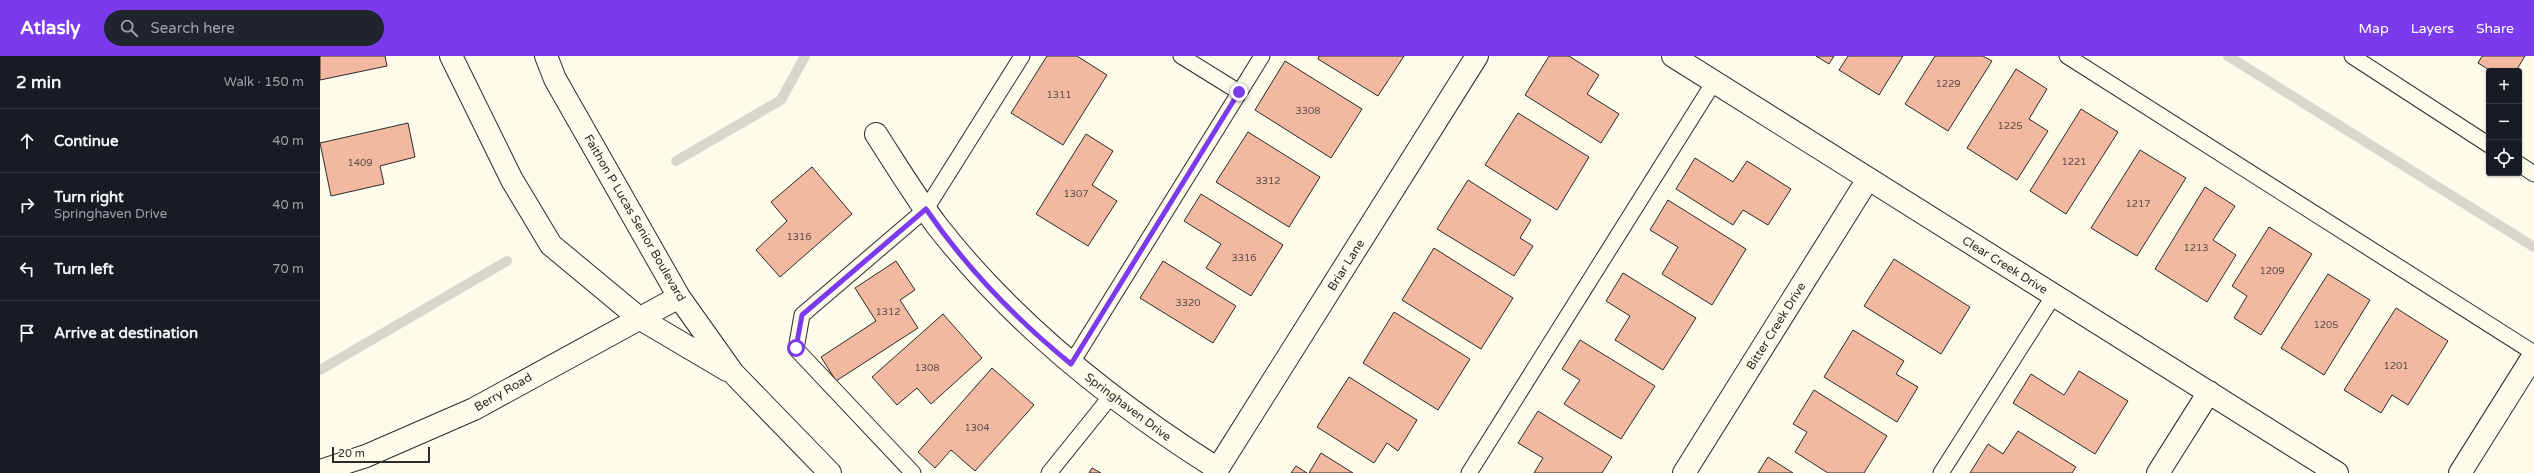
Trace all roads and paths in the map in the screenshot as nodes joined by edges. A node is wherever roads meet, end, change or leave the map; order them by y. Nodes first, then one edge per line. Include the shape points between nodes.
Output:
1 (451, 56) edge
2 (546, 56) edge
3 (1022, 56) edge
4 (1181, 56) edge
5 (1262, 56) edge
6 (1477, 56) edge
7 (1673, 56) edge
8 (2067, 56) edge
9 (2352, 56) edge
10 (1714, 82) junction
11 (1239, 92) junction
12 (876, 134) dead end
13 (2486, 143) edge
14 (2522, 166) edge
15 (2534, 174) edge
16 (1868, 179) junction
17 (926, 209) junction
18 (2054, 295) junction
19 (679, 297) junction
20 (639, 318) junction
21 (2534, 354) edge
22 (1071, 364) junction
23 (733, 373) junction
24 (2209, 392) junction
25 (1111, 396) junction
26 (320, 471) edge
27 (1216, 471) edge
28 (830, 473) edge
29 (913, 473) edge
30 (1049, 473) edge
31 (1468, 473) edge
32 (1684, 473) edge
33 (1941, 473) edge
34 (2158, 473) edge
35 (2337, 473) edge
36 (2460, 473) edge

1 - 20 street, Faithon P Lucas Senior Boulevard via 512,180 551,244
2 - 19 street, Faithon P Lucas Senior Boulevard via 555,79
3 - 17 lane
4 - 11 lane
5 - 11 lane
6 - 27 street, Briar Lane
7 - 10 street, Clear Creek Drive
8 - 21 lane
9 - 13 lane
10 - 16 street, Clear Creek Drive
10 - 31 lane
11 - 22 lane
12 - 17 street, Springhaven Drive
14 - 15 lane
16 - 18 street, Clear Creek Drive
16 - 32 street, Bitter Creek Drive
17 - 22 street, Springhaven Drive via 969,264 1011,308
17 - 29 lane via 802,315 796,348
18 - 24 street, Clear Creek Drive
18 - 33 lane
19 - 20 street, Berry Road
19 - 23 street, Faithon P Lucas Senior Boulevard
20 - 23 street, Faithon P Lucas Senior Boulevard
20 - 26 street, Berry Road via 474,409 366,456
21 - 36 street
22 - 25 street, Springhaven Drive
23 - 28 street, Faithon P Lucas Senior Boulevard
24 - 34 street
24 - 35 street, Clear Creek Drive
25 - 27 street, Springhaven Drive
25 - 30 lane

